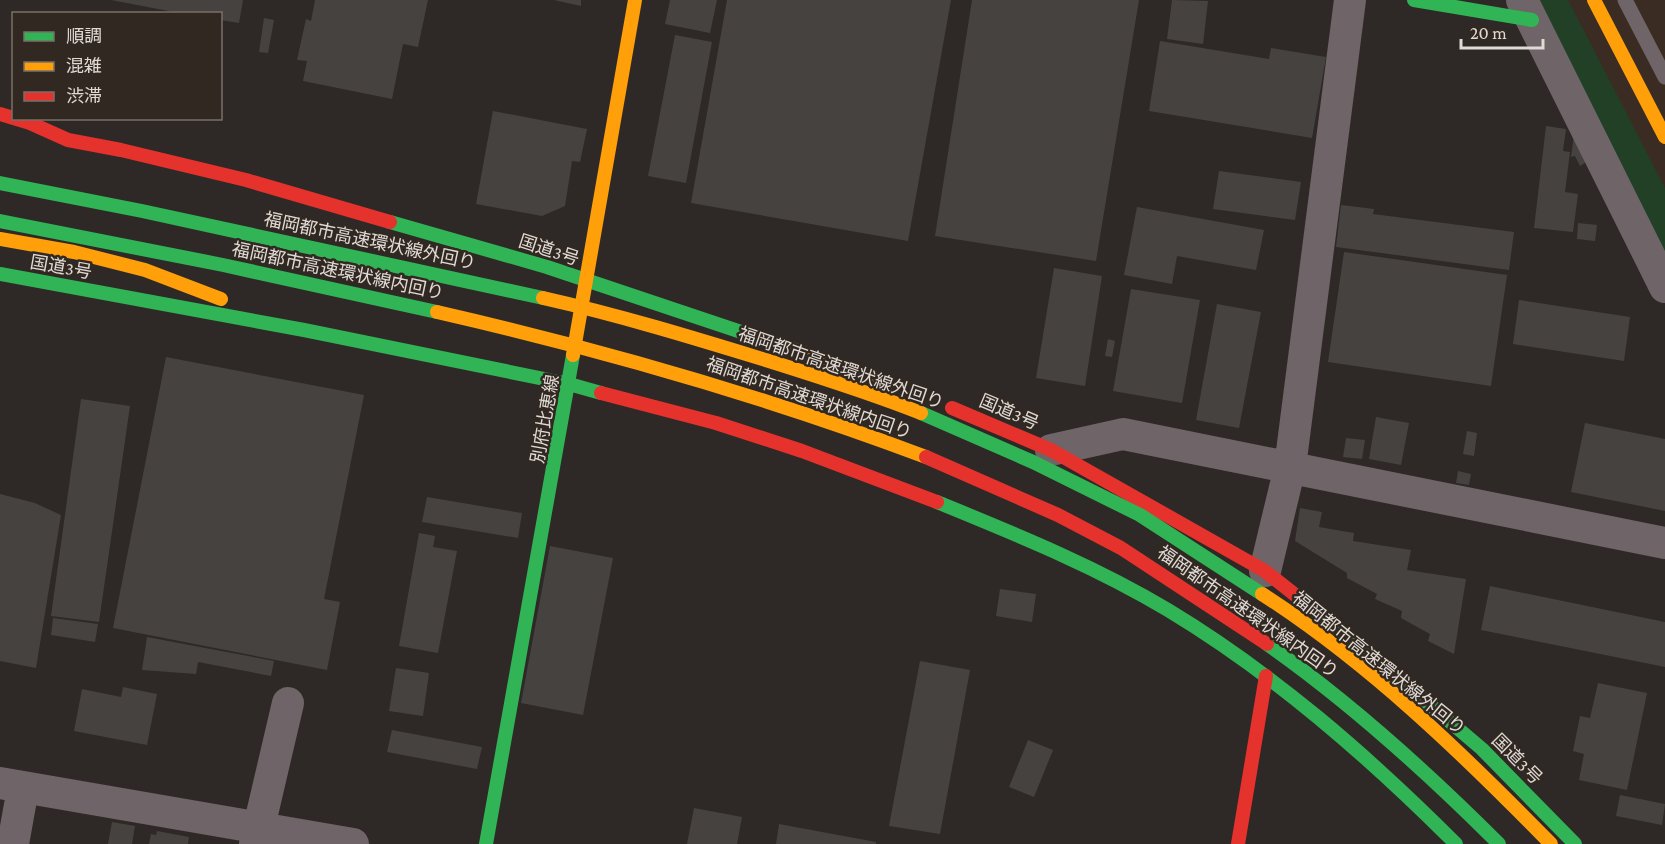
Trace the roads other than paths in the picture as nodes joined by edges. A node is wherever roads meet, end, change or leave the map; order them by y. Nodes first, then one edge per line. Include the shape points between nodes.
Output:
1 (635, 0) edge
2 (1350, 0) edge
3 (1414, 0) edge
4 (1594, 0) edge
5 (1625, 0) edge
6 (1527, 10) edge
7 (1665, 77) edge
8 (20, 120) edge
9 (1665, 137) edge
10 (38, 141) dead end
11 (68, 141) junction
12 (0, 183) edge
13 (0, 221) edge
14 (0, 239) edge
15 (0, 274) edge
16 (585, 280) junction
17 (1665, 287) edge
18 (304, 330) junction
19 (569, 384) junction
20 (897, 386) dead end
21 (939, 403) dead end
22 (1051, 450) junction
23 (1290, 467) junction
24 (1665, 543) edge
25 (1265, 571) junction
26 (1266, 676) junction
27 (288, 703) dead end
28 (12, 786) edge
29 (257, 836) edge
30 (13, 844) edge
31 (353, 844) edge
32 (486, 844) edge
33 (1238, 844) edge
34 (1456, 844) edge
35 (1499, 844) edge
36 (1551, 844) edge
37 (1575, 844) edge

1 - 16 main road, 別府比恵線
2 - 23 street
3 - 6 main road
4 - 9 main road
5 - 7 lane
6 - 17 street
8 - 11 main road, 国道3号
10 - 11 main road
11 - 16 main road, 国道3号 via 246,180
12 - 36 main road, 福岡都市高速環状線外回り, bridge via 583,307 879,396 957,427 1140,515 1282,607 1421,718
13 - 35 main road, 福岡都市高速環状線内回り, bridge via 451,314 708,382 858,430 940,462 1124,549 1261,639 1396,746
14 - 18 main road via 145,270
15 - 18 main road, 国道3号
16 - 19 main road, 別府比恵線
16 - 20 main road, 国道3号
18 - 19 main road, 国道3号
19 - 26 main road, 国道3号 via 716,423 802,451 1005,530 1168,610
19 - 32 main road, 別府比恵線
21 - 22 main road, 国道3号
22 - 23 street via 1123,434
22 - 25 main road, 国道3号
23 - 24 street
23 - 25 street
25 - 37 main road, 国道3号 via 1482,749
26 - 33 main road
26 - 34 main road, 国道3号 via 1326,722
27 - 29 street
28 - 29 street
28 - 30 street
29 - 31 street

